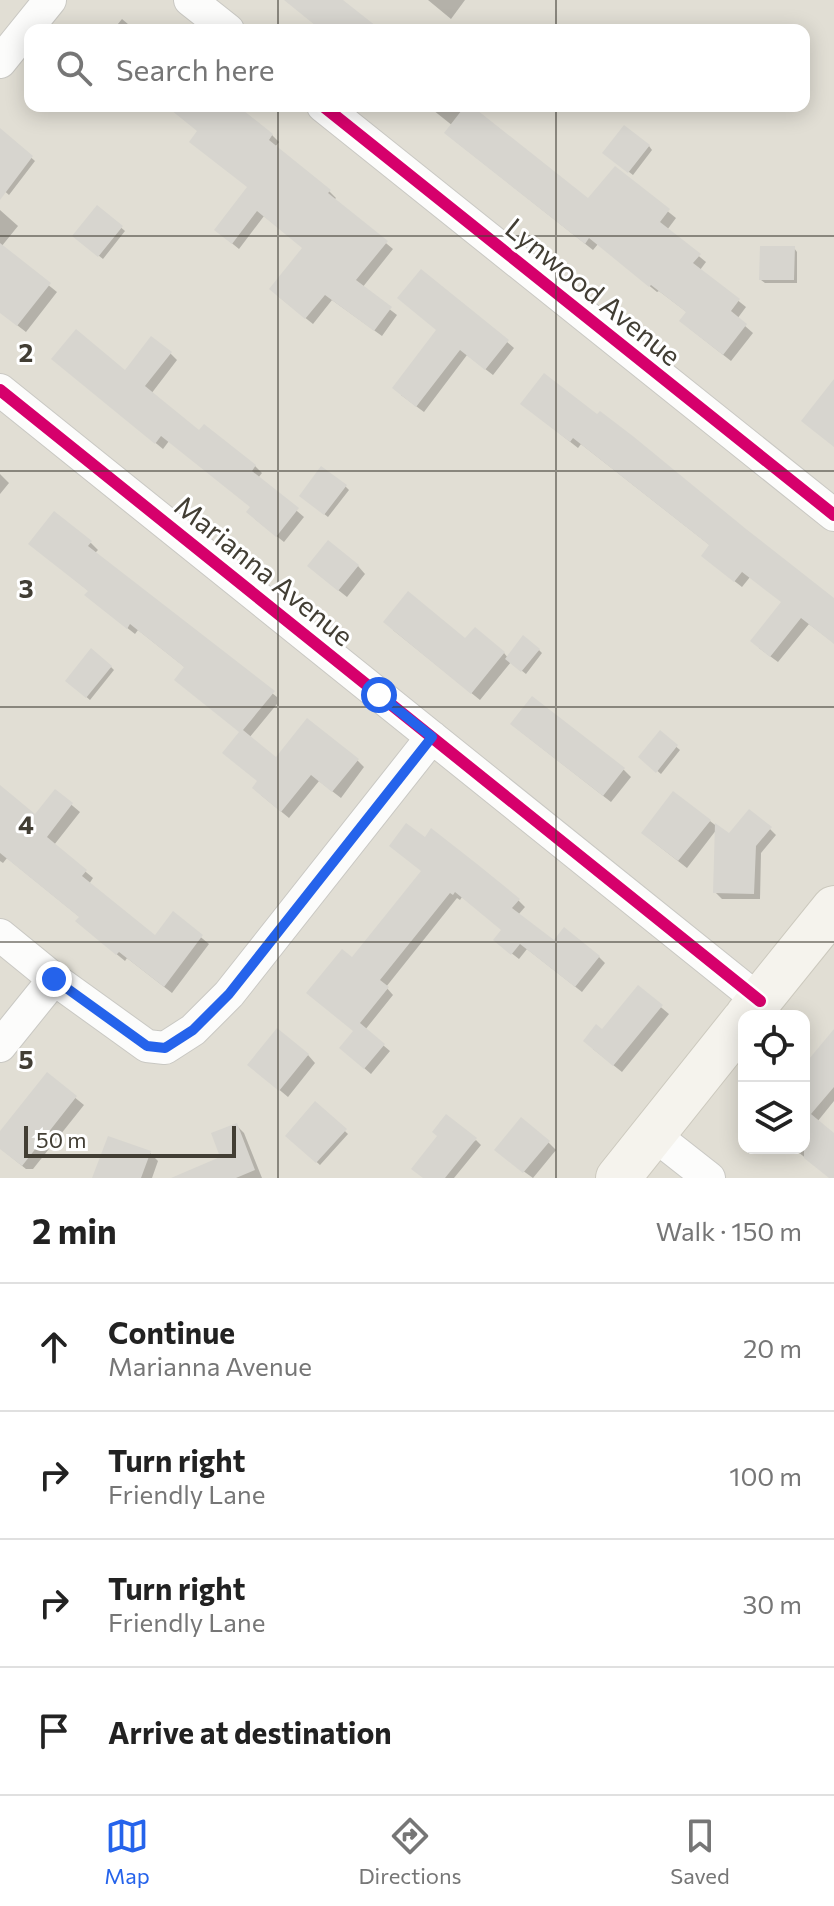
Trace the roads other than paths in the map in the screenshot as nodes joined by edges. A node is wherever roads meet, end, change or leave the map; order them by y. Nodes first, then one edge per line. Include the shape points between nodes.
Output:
1 (50, 0) edge
2 (190, 0) edge
3 (31, 24) edge
4 (220, 24) edge
5 (24, 32) edge
6 (0, 62) edge
7 (330, 112) edge
8 (0, 390) edge
9 (834, 515) edge
10 (432, 737) junction
11 (834, 908) edge
12 (0, 935) edge
13 (54, 979) junction
14 (748, 1010) edge
15 (752, 1010) edge
16 (738, 1027) edge
17 (0, 1046) edge
18 (653, 1134) junction
19 (618, 1178) edge
20 (709, 1178) edge

1 - 3 street
2 - 4 street
5 - 6 street
7 - 9 street, Lynwood Avenue
8 - 10 street, Marianna Avenue
10 - 13 street via 229,994 193,1030 165,1048 147,1046
10 - 14 street, Marianna Avenue
11 - 15 main road
12 - 13 street
13 - 17 street
16 - 18 main road
18 - 19 main road
18 - 20 street

